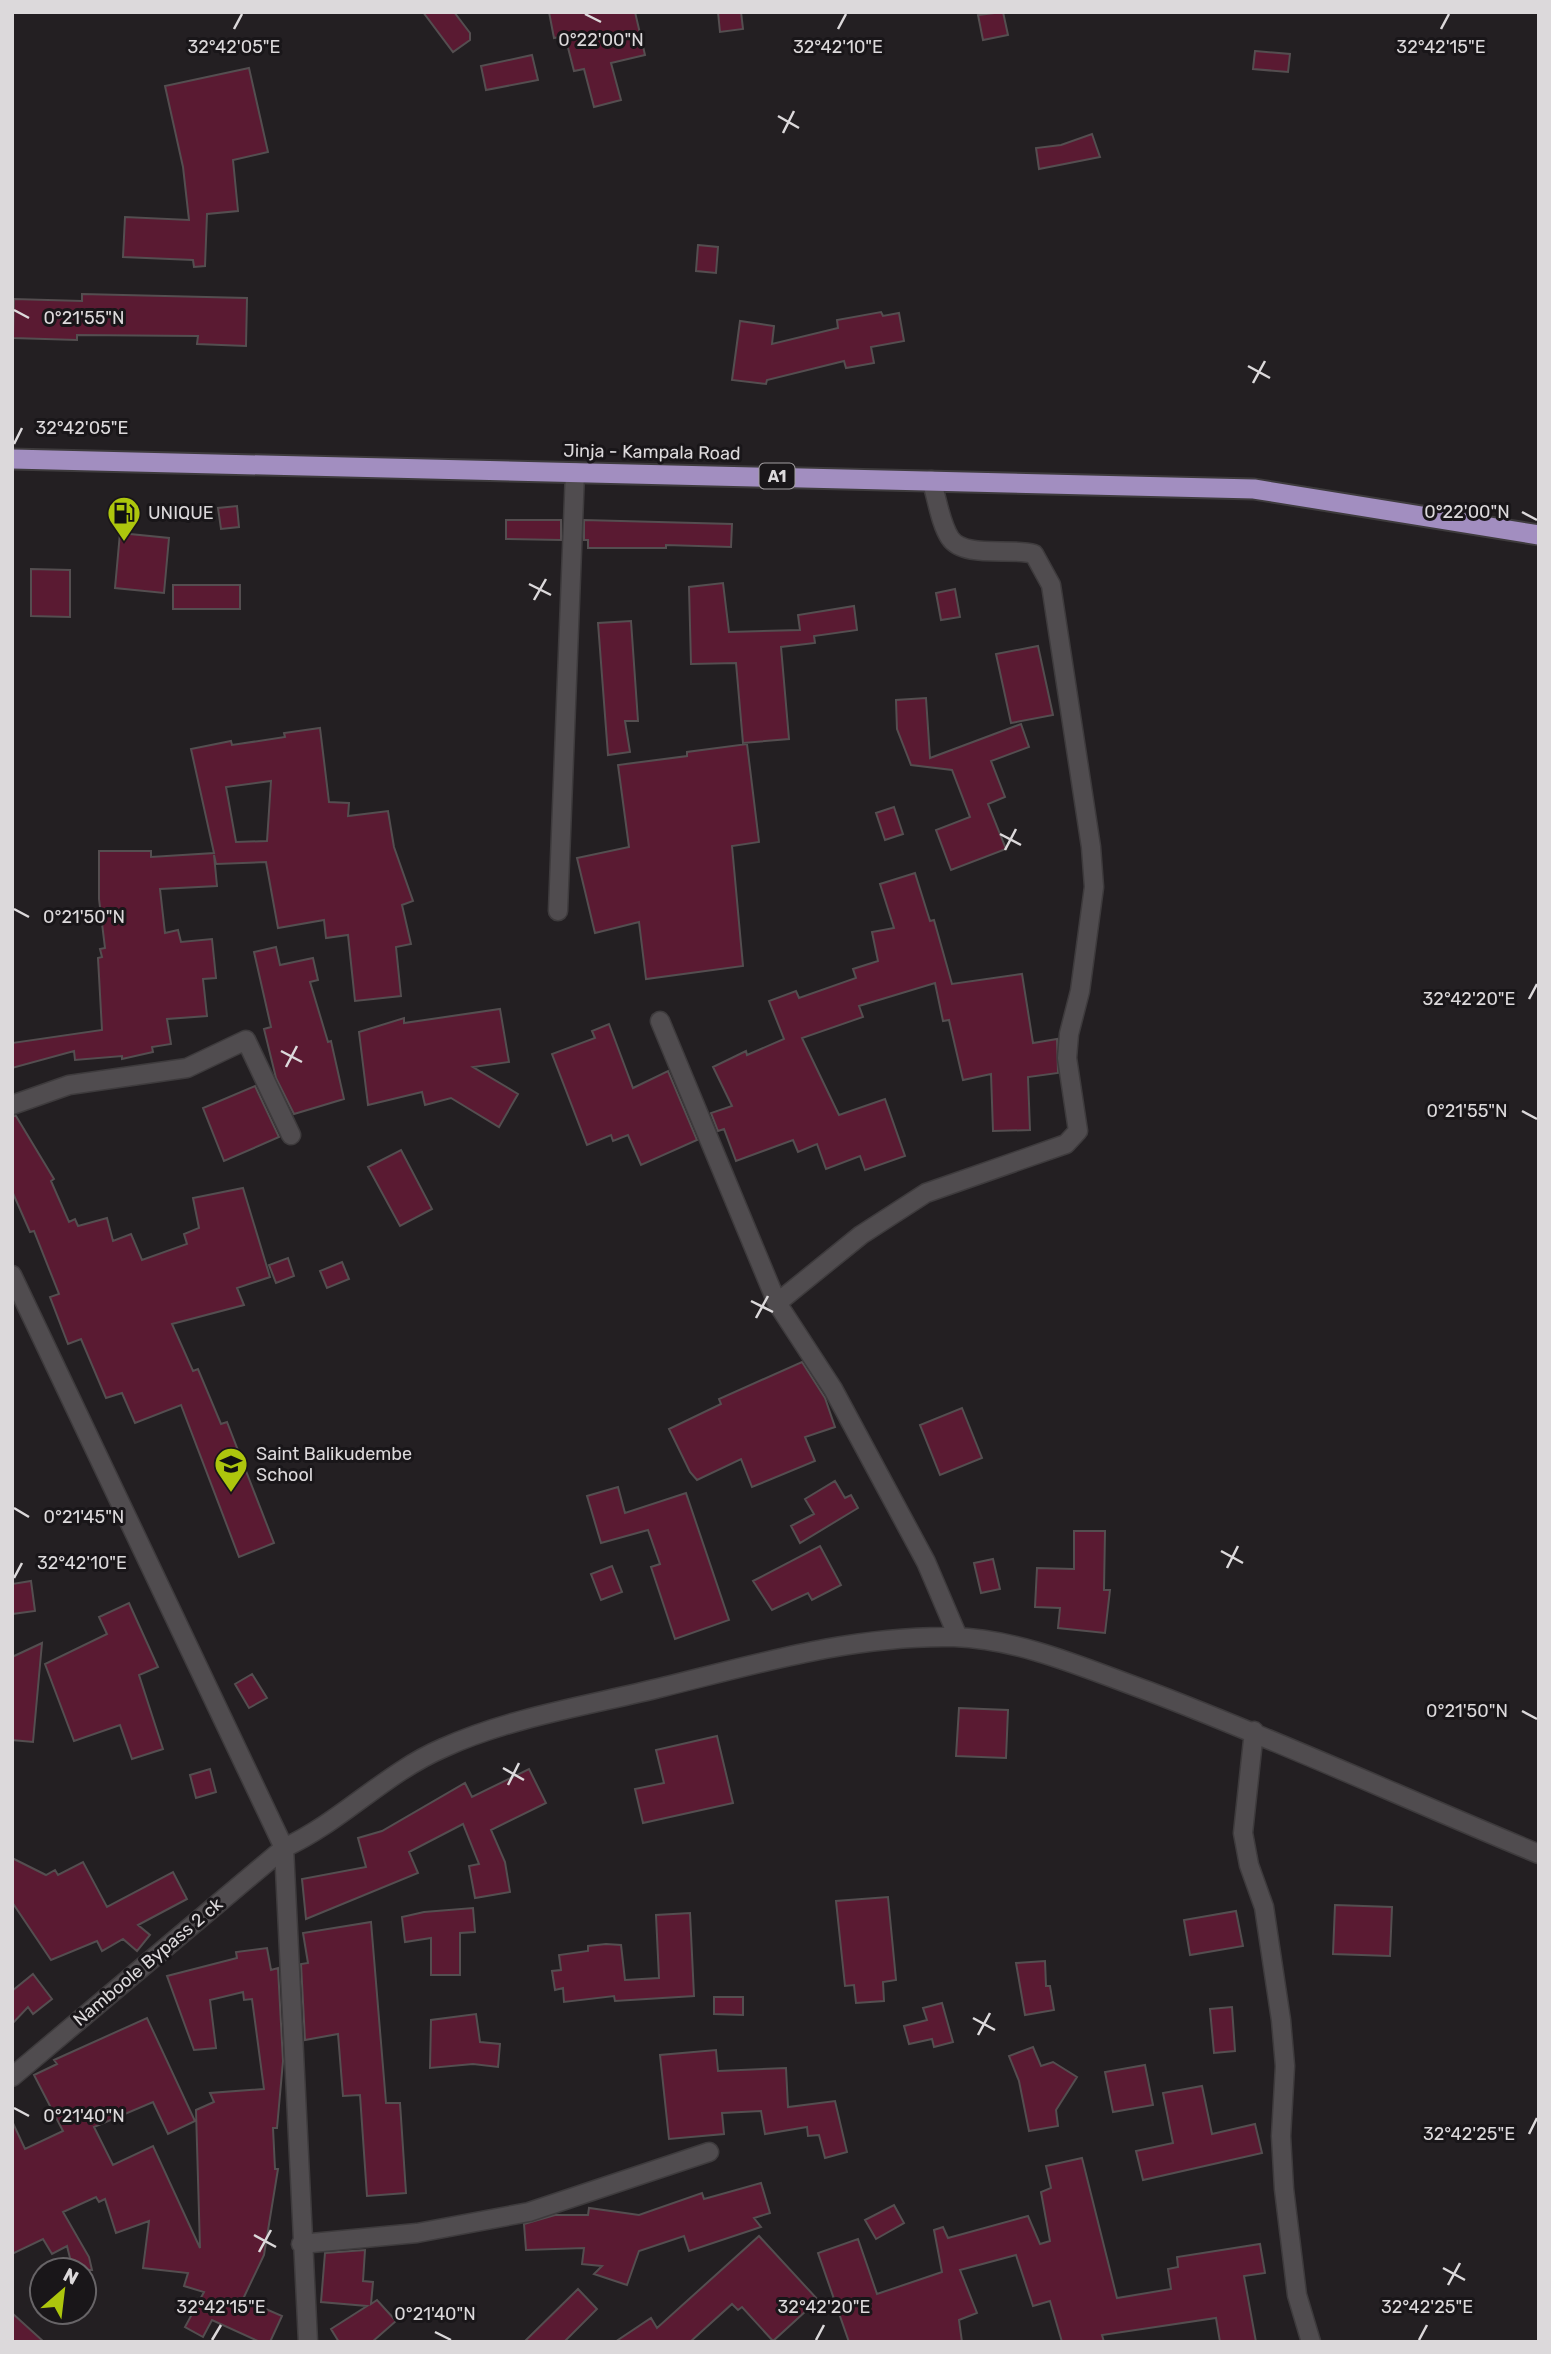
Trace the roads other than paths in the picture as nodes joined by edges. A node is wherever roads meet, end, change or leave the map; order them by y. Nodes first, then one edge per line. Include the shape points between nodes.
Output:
1 (12, 459) edge
2 (575, 472) junction
3 (931, 480) junction
4 (1539, 535) edge
5 (558, 911) dead end
6 (660, 1021) dead end
7 (12, 1105) edge
8 (291, 1135) dead end
9 (12, 1275) edge
10 (777, 1303) junction
11 (958, 1637) junction
12 (1254, 1731) junction
13 (284, 1848) junction
14 (1539, 1854) edge
15 (12, 2077) edge
16 (709, 2152) dead end
17 (301, 2244) junction
18 (308, 2342) edge
19 (1311, 2342) edge

1 - 2 highway, Jinja - Kampala Road / A1
2 - 3 highway, Jinja - Kampala Road / A1
2 - 5 street
3 - 4 highway, Jinja - Kampala Road / A1 via 1254,489
3 - 10 street via 950,538 962,548 977,551 1019,549 1034,554 1051,585 1094,887 1067,1058 1078,1131 1066,1144 926,1193 861,1234
6 - 10 street
7 - 8 street via 69,1085 187,1068 246,1040
9 - 13 street
10 - 11 street via 840,1401 926,1562
11 - 12 street, Namboole Bypass 2 ck via 1072,1663
11 - 13 street, Namboole Bypass 2 ck via 828,1646 502,1728 443,1748 398,1773 313,1835
12 - 14 street, Namboole Bypass 2 ck
12 - 19 street via 1243,1833 1264,1907 1280,2020 1285,2066 1280,2136 1284,2189 1297,2295
13 - 15 street, Namboole Bypass 2 ck
13 - 17 street
16 - 17 street via 530,2212 417,2233
17 - 18 street

